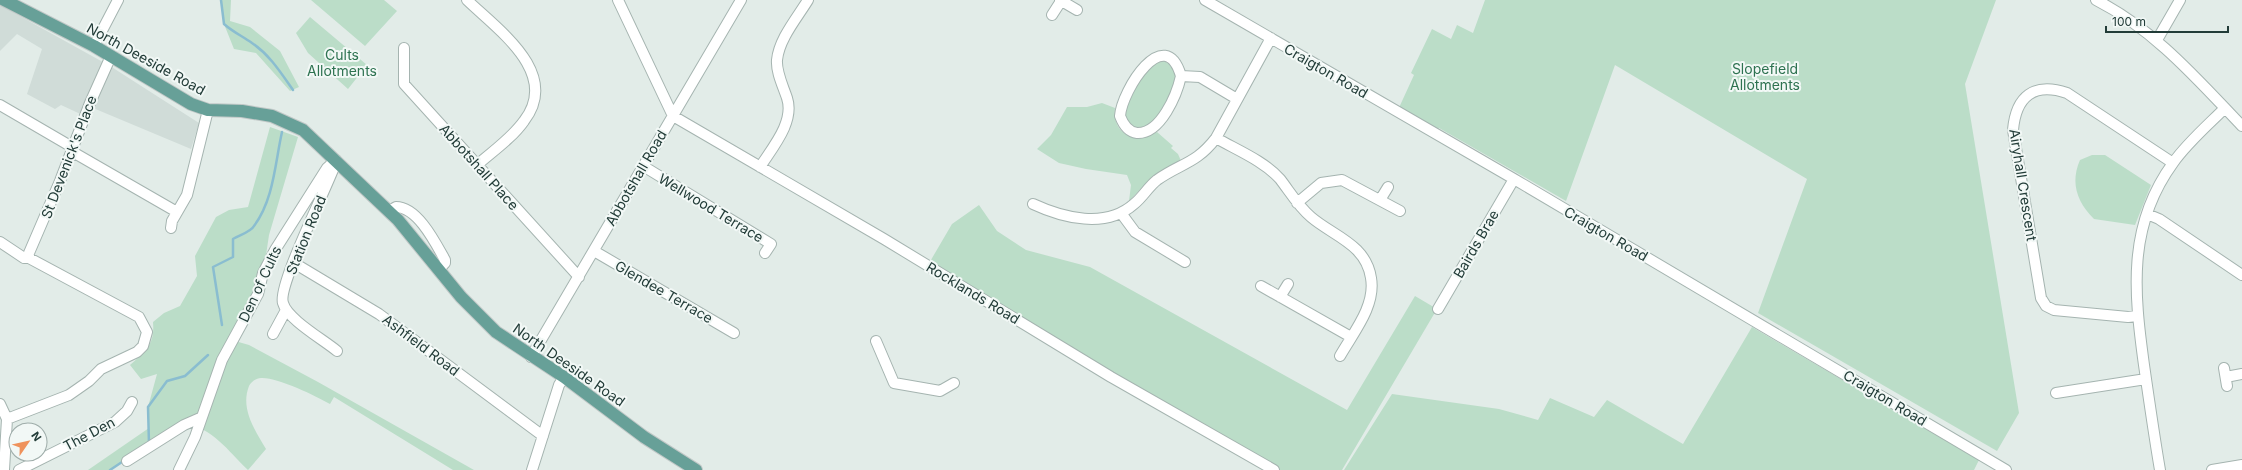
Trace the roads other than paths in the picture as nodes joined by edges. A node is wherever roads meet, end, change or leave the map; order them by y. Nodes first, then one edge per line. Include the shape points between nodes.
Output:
1 (4, 0) edge
2 (118, 0) edge
3 (467, 0) edge
4 (618, 0) edge
5 (741, 0) edge
6 (808, 0) edge
7 (1060, 0) edge
8 (1205, 0) edge
9 (2096, 0) edge
10 (2180, 0) edge
11 (1077, 10) dead end
12 (1052, 15) dead end
13 (1271, 38) junction
14 (2157, 40) junction
15 (94, 46) junction
16 (404, 48) dead end
17 (111, 56) junction
18 (1181, 76) junction
19 (1237, 99) junction
20 (0, 105) edge
21 (2226, 108) junction
22 (208, 110) junction
23 (673, 116) junction
24 (2242, 126) edge
25 (1216, 138) junction
26 (72, 149) junction
27 (336, 160) junction
28 (2173, 163) junction
29 (477, 165) junction
30 (643, 166) junction
31 (760, 167) junction
32 (1514, 179) junction
33 (1388, 187) dead end
34 (1380, 200) junction
35 (1297, 203) junction
36 (1033, 204) dead end
37 (1400, 211) dead end
38 (177, 212) junction
39 (1121, 213) junction
40 (2147, 214) junction
41 (171, 228) dead end
42 (0, 242) edge
43 (594, 251) junction
44 (765, 253) dead end
45 (29, 256) junction
46 (1185, 262) dead end
47 (294, 263) junction
48 (2242, 275) edge
49 (579, 277) junction
50 (1288, 284) dead end
51 (1261, 286) dead end
52 (1280, 297) junction
53 (1438, 309) dead end
54 (286, 310) junction
55 (2137, 316) junction
56 (734, 333) dead end
57 (272, 334) dead end
58 (1351, 337) junction
59 (876, 341) dead end
60 (337, 351) dead end
61 (1340, 356) dead end
62 (531, 357) junction
63 (2242, 374) edge
64 (564, 377) junction
65 (2226, 377) dead end
66 (2146, 379) junction
67 (954, 383) dead end
68 (2057, 393) dead end
69 (132, 402) dead end
70 (0, 404) edge
71 (200, 418) junction
72 (7, 420) junction
73 (543, 436) junction
74 (127, 462) dead end
75 (2242, 465) edge
76 (4, 470) edge
77 (19, 470) edge
78 (179, 470) edge
79 (532, 470) edge
80 (696, 470) edge
81 (1274, 470) edge
82 (2006, 470) edge
83 (2160, 470) edge
84 (2212, 470) edge

1 - 15 main road, North Deeside Road
2 - 15 street
3 - 29 street via 522,53 534,77 535,93 532,109 524,122
4 - 23 street
5 - 23 street, Abbotshall Road
6 - 31 street via 782,44 777,60 780,81 788,100 788,116 783,130
7 - 11 street
7 - 12 street
8 - 13 street, Craigton Road
9 - 14 street
10 - 14 street
13 - 19 street
13 - 32 street, Craigton Road
14 - 21 street
15 - 17 main road, North Deeside Road
16 - 29 street, Abbotshall Place via 404,84
17 - 22 main road, North Deeside Road via 190,104
17 - 26 street, St Devenick's Place
18 - 18 street via 1175,64 1161,56 1142,67 1121,108 1120,116 1128,129 1133,132 1146,132 1158,122 1172,101
18 - 19 street via 1200,77
19 - 25 street
20 - 26 street
21 - 24 street
21 - 28 street
22 - 27 main road, North Deeside Road via 254,113 282,119 303,130
22 - 38 street via 187,195
23 - 30 street, Abbotshall Road
23 - 31 street, Rocklands Road
25 - 35 street via 1267,168 1280,180
25 - 39 street via 1194,160 1157,180 1135,204
26 - 38 street
26 - 45 street, St Devenick's Place
27 - 47 street, Station Road
27 - 62 main road, North Deeside Road via 390,211 476,314
27 - 71 street, Den of Cults via 327,168 275,250 258,294 222,360
28 - 40 street
28 - 55 street, Airyhall Crescent via 2067,93 2054,88 2040,89 2028,95 2014,116 2013,130 2041,298 2046,306 2054,310
29 - 49 street, Abbotshall Place
30 - 43 street, Abbotshall Road
30 - 44 street, Wellwood Terrace via 771,244
31 - 81 street, Rocklands Road via 1111,377
32 - 53 street, Bairds Brae
32 - 82 street, Craigton Road
33 - 34 street
34 - 35 street via 1342,180 1320,183
34 - 37 street
35 - 58 street via 1310,217 1349,242 1365,261 1371,278 1370,298 1364,315
36 - 39 street via 1070,218 1098,219
38 - 41 street
39 - 46 street via 1135,232
40 - 48 street via 2159,219
40 - 55 street via 2136,262
42 - 45 street via 24,258
43 - 49 street, Abbotshall Road
43 - 56 street, Glendee Terrace
45 - 72 street via 139,317 147,332 143,346 137,352 101,369 69,395
47 - 54 street, Station Road via 282,297
47 - 73 street, Ashfield Road via 379,314
49 - 62 street, Abbotshall Road
50 - 52 street
51 - 52 street
52 - 58 street
54 - 57 street
54 - 60 street
55 - 66 street
58 - 61 street
59 - 67 street via 894,383 940,391
62 - 64 main road, North Deeside Road
63 - 65 street
64 - 73 street via 559,385
64 - 80 main road, North Deeside Road via 644,437
66 - 68 street
66 - 83 street
69 - 77 street, The Den via 127,411 115,422
70 - 72 street
71 - 74 street via 184,425
71 - 78 street, Den of Cults via 195,437
72 - 76 street
73 - 79 street
75 - 84 street

